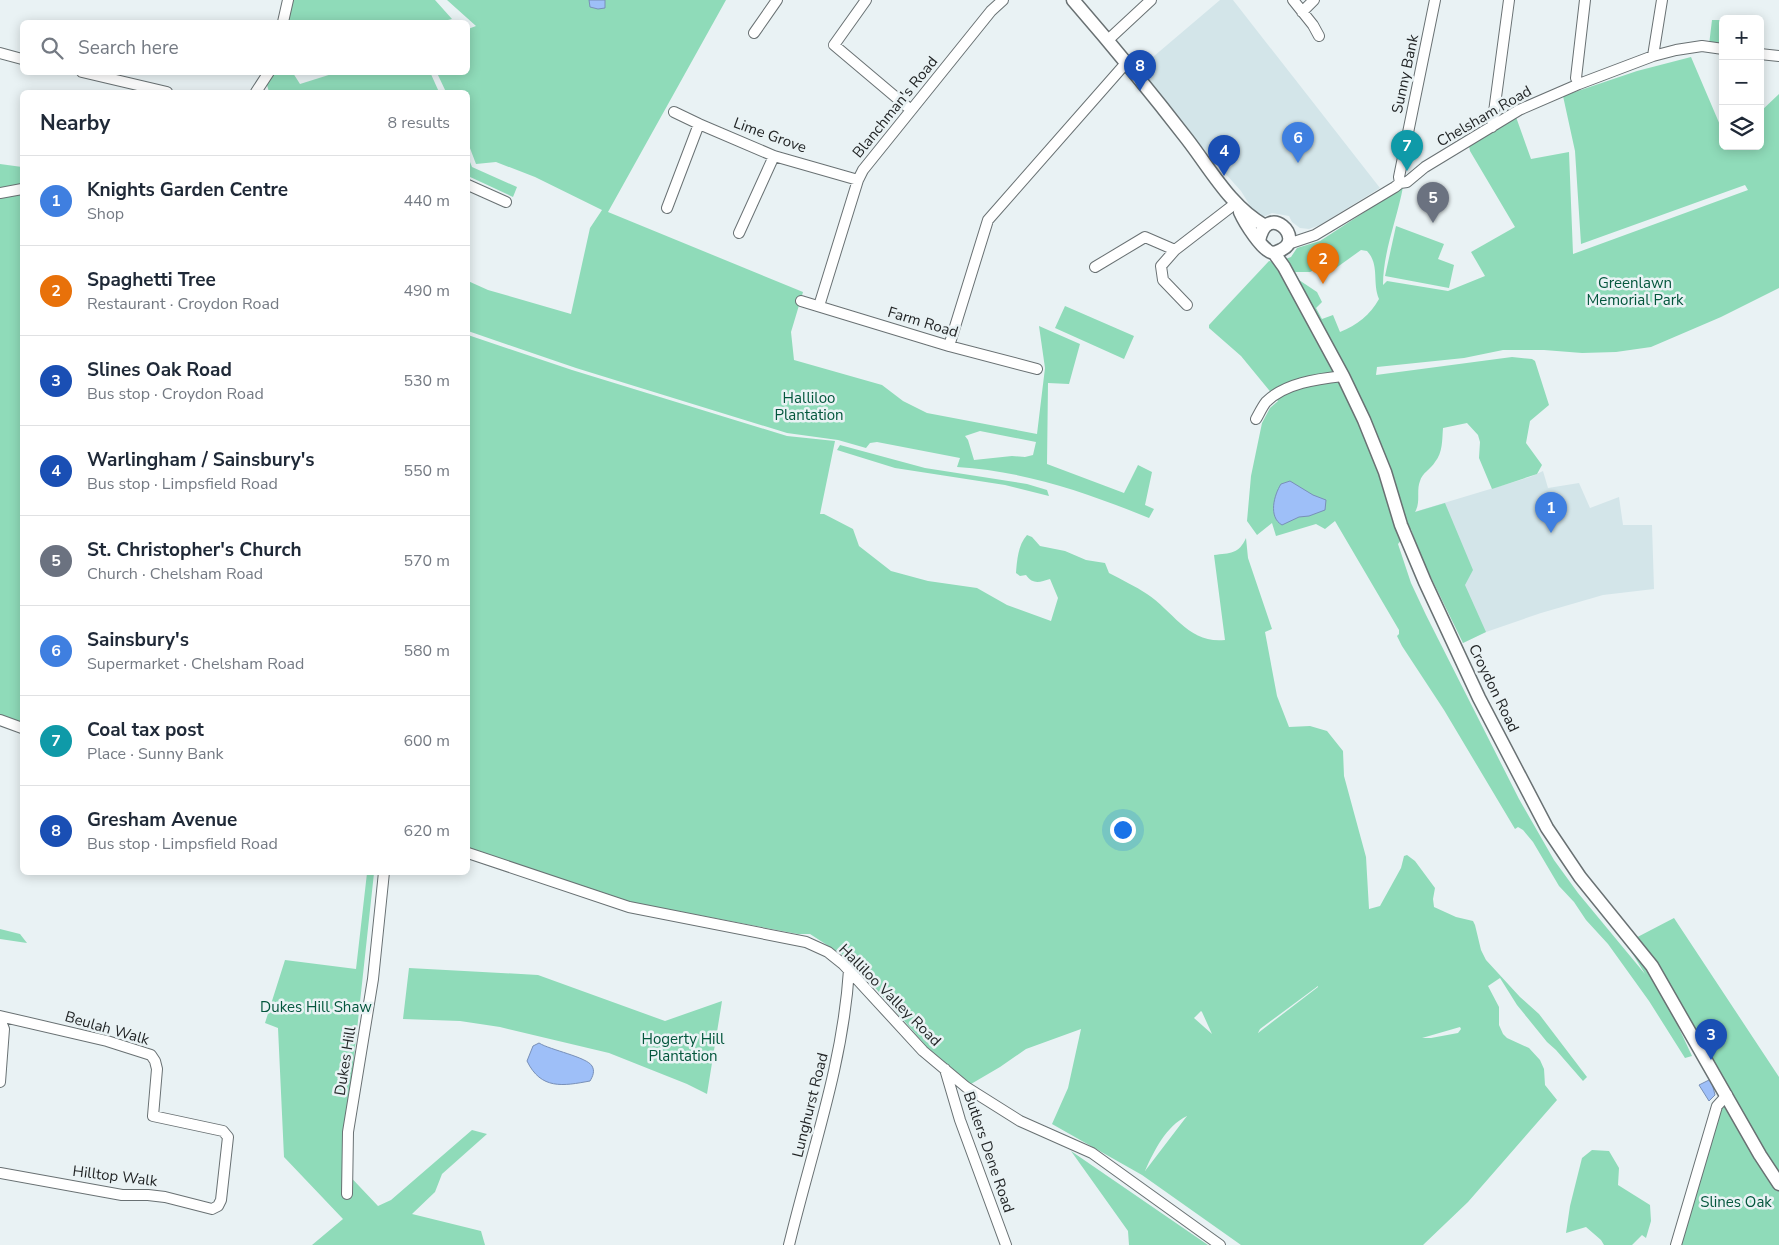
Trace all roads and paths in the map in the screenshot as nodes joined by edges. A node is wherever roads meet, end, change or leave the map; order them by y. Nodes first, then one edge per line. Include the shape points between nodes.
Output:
1 (288, 0) edge
2 (777, 0) edge
3 (866, 0) edge
4 (1003, 0) edge
5 (1073, 0) edge
6 (1151, 0) edge
7 (1293, 0) edge
8 (1314, 0) edge
9 (1435, 0) edge
10 (1509, 0) edge
11 (1585, 0) edge
12 (1662, 0) edge
13 (1302, 12) junction
14 (283, 20) edge
15 (754, 33) dead end
16 (1319, 36) dead end
17 (1108, 40) junction
18 (1719, 48) edge
19 (0, 53) edge
20 (1764, 54) edge
21 (1653, 56) junction
22 (1779, 56) edge
23 (20, 58) edge
24 (1126, 63) junction
25 (95, 75) edge
26 (268, 75) edge
27 (1579, 84) junction
28 (158, 90) edge
29 (260, 90) edge
30 (911, 110) junction
31 (674, 112) dead end
32 (699, 124) junction
33 (1492, 127) junction
34 (774, 156) junction
35 (858, 180) junction
36 (1400, 182) junction
37 (470, 186) edge
38 (20, 189) edge
39 (0, 193) edge
40 (506, 202) dead end
41 (1236, 203) junction
42 (667, 208) dead end
43 (1265, 226) junction
44 (739, 233) dead end
45 (1259, 241) junction
46 (1284, 245) junction
47 (1175, 250) junction
48 (1095, 267) dead end
49 (801, 301) dead end
50 (1187, 305) dead end
51 (820, 306) junction
52 (949, 346) junction
53 (1037, 369) dead end
54 (1343, 376) junction
55 (1256, 419) dead end
56 (0, 720) edge
57 (20, 727) edge
58 (470, 853) edge
59 (384, 875) edge
60 (849, 970) junction
61 (0, 1018) edge
62 (945, 1069) junction
63 (0, 1082) edge
64 (1726, 1095) junction
65 (0, 1173) edge
66 (1779, 1184) edge
67 (347, 1194) dead end
68 (220, 1200) joint
69 (789, 1245) edge
70 (1006, 1245) edge
71 (1220, 1245) edge
72 (1676, 1245) edge

1 - 14 street
2 - 15 street
3 - 30 street via 834,45
4 - 30 street, Blanchman's Road
5 - 17 main road
6 - 17 street
7 - 13 street
8 - 13 street
9 - 36 street, Sunny Bank
10 - 33 street
11 - 27 street via 1576,78
12 - 21 street
13 - 16 street
17 - 24 main road
18 - 21 street, Chelsham Road via 1702,46
19 - 23 street
20 - 22 street
21 - 27 street, Chelsham Road
24 - 41 main road
24 - 52 street via 988,220
25 - 28 street
26 - 29 street
27 - 33 street, Chelsham Road via 1519,110
30 - 35 street, Blanchman's Road
31 - 32 street, Lime Grove
32 - 34 street, Lime Grove
32 - 42 street
33 - 36 street, Chelsham Road via 1406,182
34 - 35 street, Lime Grove
34 - 44 street
35 - 51 street, Blanchman's Road
36 - 46 street, Chelsham Road via 1315,235
37 - 40 street
38 - 39 street
41 - 43 main road
41 - 45 main road
41 - 47 street
43 - 45 main road
43 - 46 main road via 1279,223 1285,227
45 - 46 main road via 1268,251
46 - 54 main road, Croydon Road via 1284,266
47 - 48 street via 1145,236
47 - 50 street via 1161,266 1163,280
49 - 51 street, Farm Road
51 - 52 street, Farm Road
52 - 53 street, Farm Road
54 - 55 street via 1310,381 1283,390 1266,403
54 - 64 main road, Croydon Road via 1385,472 1401,525 1425,582 1479,698 1543,820 1580,877 1652,966
56 - 57 street
58 - 60 street, Halliloo Valley Road via 628,907 806,942 828,952
59 - 67 street, Dukes Hill via 373,979 348,1132
60 - 62 street, Halliloo Valley Road via 918,1046
60 - 69 street, Lunghurst Road via 836,1067
61 - 63 street via 4,1029
61 - 68 street, Beulah Walk via 106,1041 151,1055 157,1069 153,1116 226,1133
62 - 70 street, Butlers Dene Road via 960,1120
62 - 71 street, Halliloo Valley Road via 966,1087 1020,1121 1092,1153
64 - 66 main road, Croydon Road
64 - 72 street via 1717,1106
65 - 68 street, Hilltop Walk via 122,1195 165,1197 212,1209

